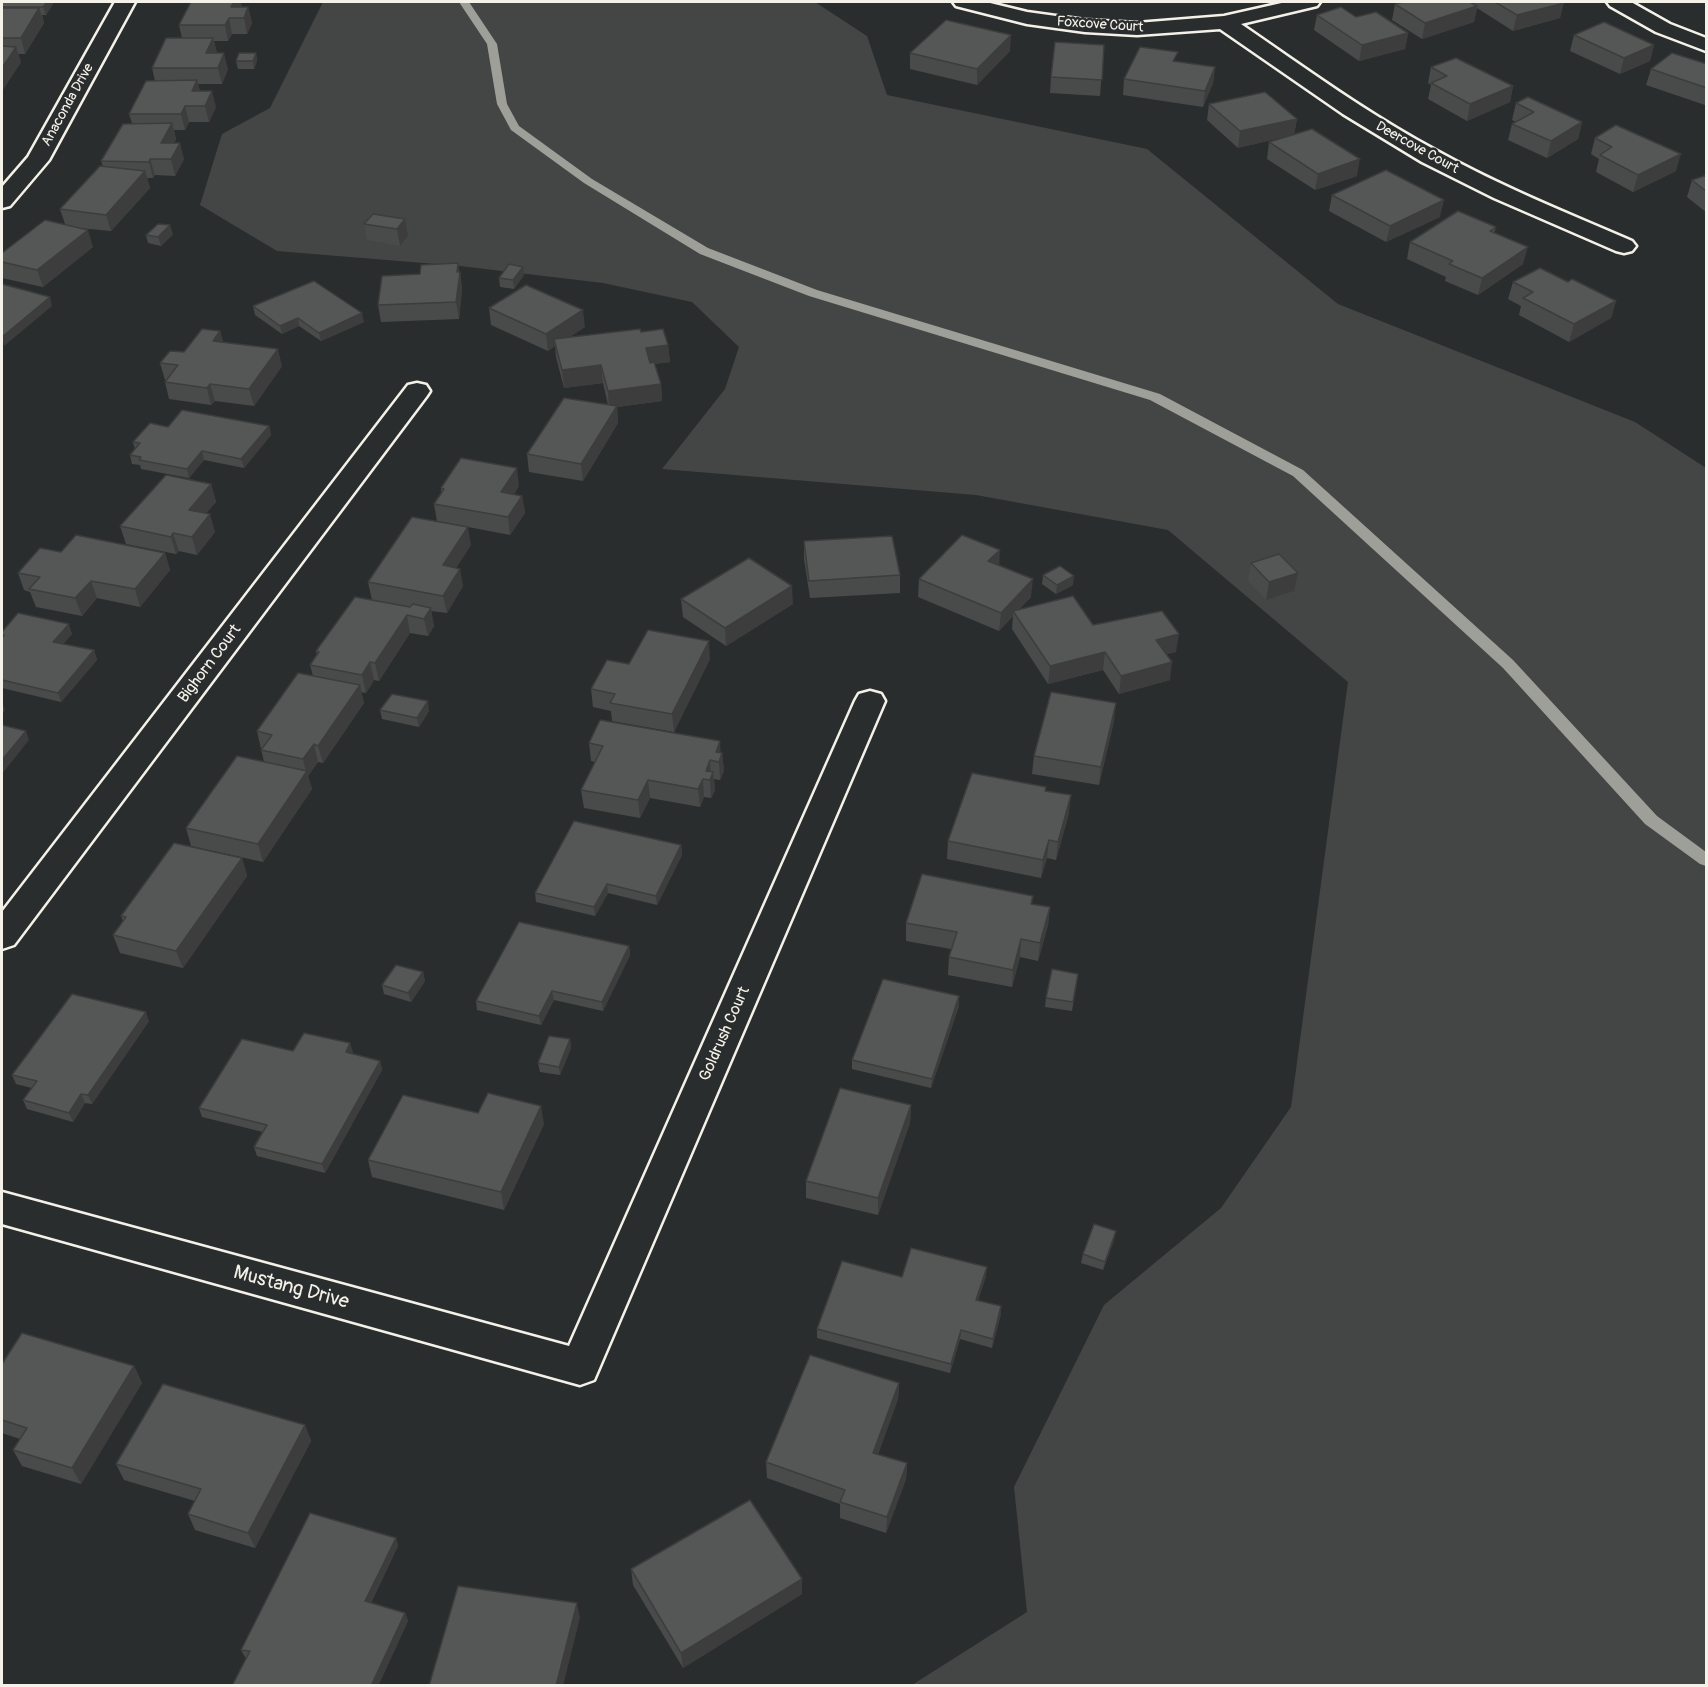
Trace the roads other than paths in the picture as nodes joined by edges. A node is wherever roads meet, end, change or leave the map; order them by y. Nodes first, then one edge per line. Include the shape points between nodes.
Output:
1 (125, 2) edge
2 (963, 2) edge
3 (1310, 2) edge
4 (1617, 2) edge
5 (1224, 22) junction
6 (1707, 45) edge
7 (2, 201) edge
8 (1624, 246) dead end
9 (417, 391) dead end
10 (870, 701) dead end
11 (2, 936) edge
12 (2, 1208) edge
13 (580, 1367) joint

1 - 7 street, Anaconda Drive via 38,160
2 - 5 street, Foxcove Court via 1027,18 1084,26 1137,29
3 - 5 street, Foxcove Court
4 - 6 street via 1663,28
5 - 8 street, Deercove Court via 1430,157 1514,199
9 - 11 street, Bighorn Court
10 - 13 street, Goldrush Court
12 - 13 street, Mustang Drive

